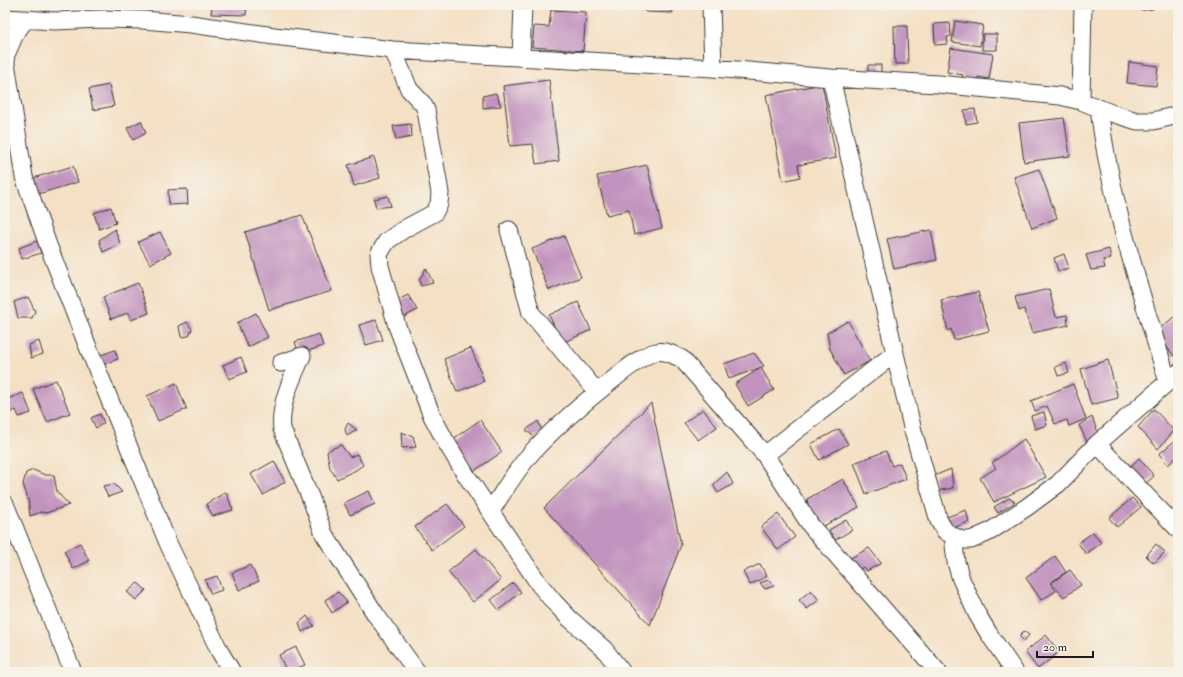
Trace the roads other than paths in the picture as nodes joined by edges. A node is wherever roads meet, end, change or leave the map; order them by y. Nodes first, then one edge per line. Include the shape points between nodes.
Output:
1 (523, 5) edge
2 (712, 5) edge
3 (1083, 5) edge
4 (5, 18) edge
5 (25, 20) junction
6 (393, 50) junction
7 (521, 57) junction
8 (713, 68) junction
9 (831, 78) junction
10 (1081, 101) junction
11 (1099, 108) junction
12 (1178, 115) edge
13 (509, 230) dead end
14 (895, 353) junction
15 (281, 363) dead end
16 (1173, 378) edge
17 (597, 392) junction
18 (1097, 444) junction
19 (765, 455) junction
20 (5, 504) edge
21 (491, 511) junction
22 (1178, 529) edge
23 (953, 536) junction
24 (73, 672) edge
25 (232, 672) edge
26 (417, 672) edge
27 (622, 672) edge
28 (938, 672) edge
29 (1015, 672) edge

1 - 7 street
2 - 8 street
3 - 10 street
4 - 5 street
5 - 6 street via 143,20
5 - 25 street via 15,34 5,57 24,177 48,245 168,543
6 - 7 street
6 - 21 street via 409,89 426,110 440,193 439,204 434,213 387,241 379,254 380,266 396,326 432,416
7 - 8 street
8 - 9 street
9 - 10 street via 976,88 1060,96
9 - 14 street
10 - 11 street
11 - 12 street via 1137,121 1153,121
11 - 16 street via 1113,190 1131,258
13 - 17 street via 531,313
14 - 19 street
14 - 23 street via 913,431 939,521 945,531
15 - 26 street via 302,356 283,405 282,429 324,534 376,615
16 - 18 street
17 - 19 street via 642,359 655,352 667,352 682,359
17 - 21 street via 533,452
18 - 22 street
18 - 23 street via 1058,484 995,528 971,540
19 - 28 street via 811,526
20 - 24 street
21 - 27 street via 539,584 569,618 604,649
23 - 29 street via 960,579 977,614

